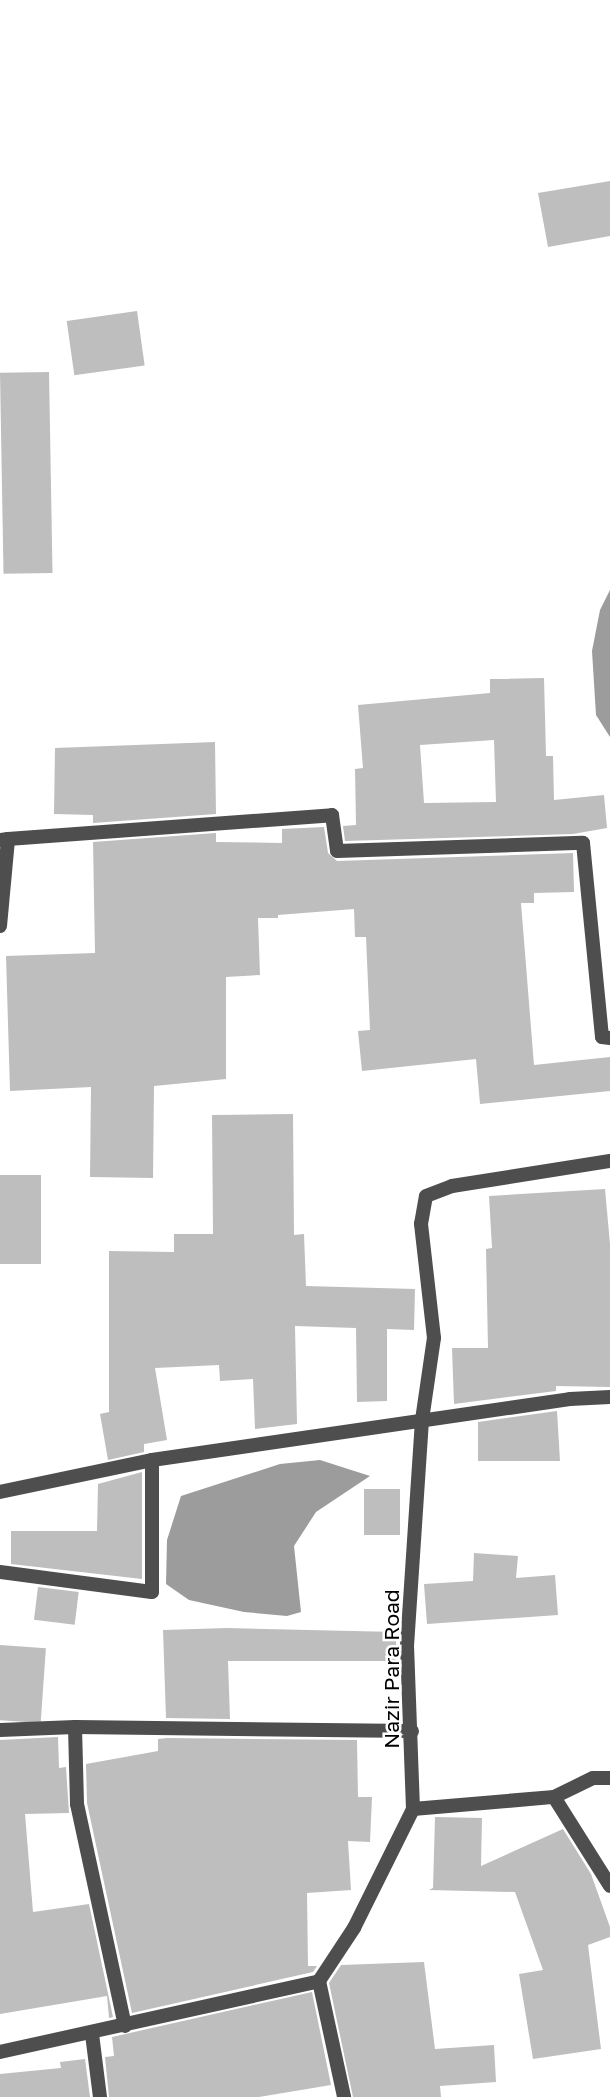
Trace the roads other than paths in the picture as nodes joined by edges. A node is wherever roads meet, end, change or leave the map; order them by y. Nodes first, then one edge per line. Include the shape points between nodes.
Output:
1 (4, 840) edge
2 (0, 926) edge
3 (610, 1038) edge
4 (610, 1161) edge
5 (610, 1397) edge
6 (422, 1420) junction
7 (152, 1460) junction
8 (0, 1492) edge
9 (0, 1572) edge
10 (75, 1727) junction
11 (0, 1730) edge
12 (412, 1731) junction
13 (610, 1778) edge
14 (554, 1797) junction
15 (413, 1809) junction
16 (610, 1886) edge
17 (319, 1981) junction
18 (125, 2026) junction
19 (92, 2034) junction
20 (0, 2052) edge
21 (100, 2097) edge
22 (344, 2097) edge

1 - 2 street
1 - 3 street via 332,815 337,851 583,843 602,1038
4 - 6 street, Nazir Para Road via 452,1186 426,1196 421,1224 434,1338
5 - 6 street
6 - 7 street
6 - 12 street, Nazir Para Road via 407,1646
7 - 8 street
7 - 9 street via 152,1592
10 - 11 street
10 - 12 street
10 - 18 street via 77,1804
12 - 15 street, Nazir Para Road
13 - 14 street via 593,1778
14 - 15 street
14 - 16 street
15 - 17 street, Nazir Para Road via 354,1928
17 - 18 street
17 - 22 street
18 - 19 street
19 - 20 street
19 - 21 street

